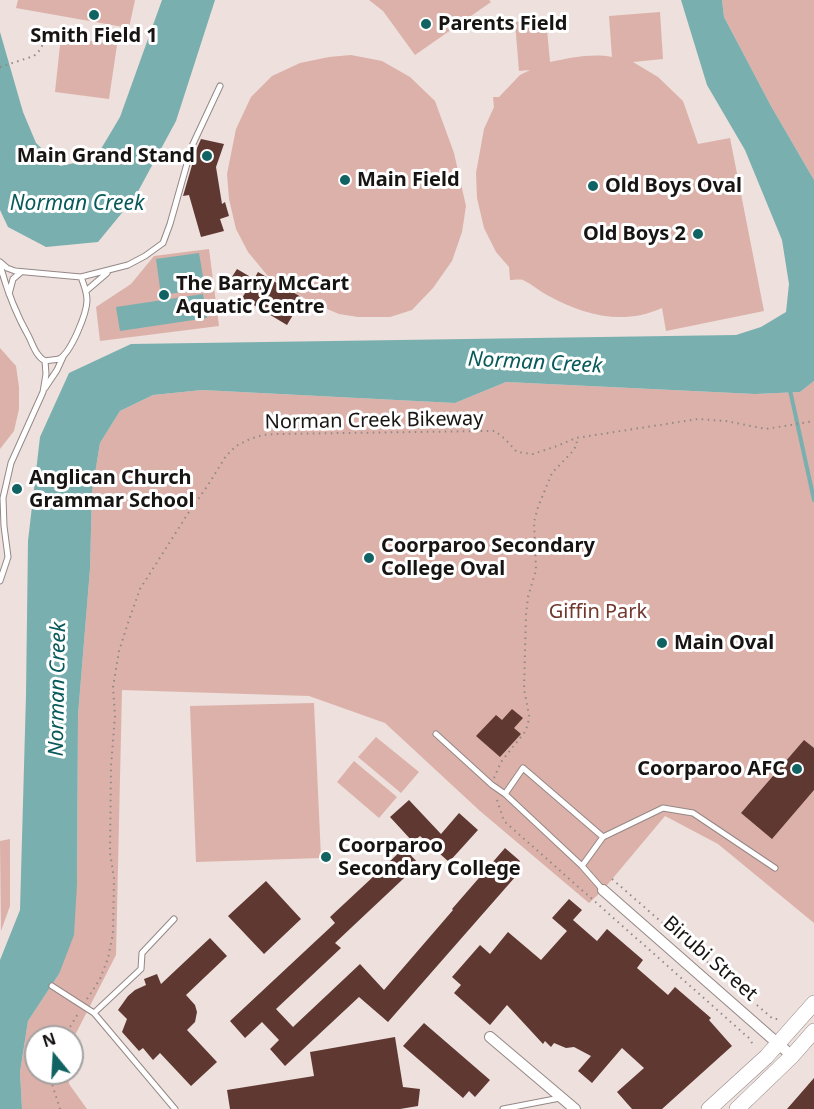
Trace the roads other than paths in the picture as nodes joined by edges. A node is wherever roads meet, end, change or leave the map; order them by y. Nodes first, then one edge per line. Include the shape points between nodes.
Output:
1 (220, 86) dead end
2 (0, 263) edge
3 (110, 270) junction
4 (22, 272) junction
5 (81, 277) junction
6 (86, 291) junction
7 (9, 296) junction
8 (65, 354) junction
9 (45, 361) junction
10 (43, 392) junction
11 (0, 581) edge
12 (436, 734) dead end
13 (505, 794) junction
14 (603, 837) junction
15 (582, 866) junction
16 (775, 868) dead end
17 (603, 890) joint
18 (174, 919) dead end
19 (52, 986) dead end
20 (814, 1003) edge
21 (94, 1013) junction
22 (814, 1031) edge
23 (490, 1036) dead end
24 (778, 1043) junction
25 (792, 1056) junction
26 (561, 1097) junction
27 (175, 1109) edge
28 (503, 1109) edge
29 (575, 1109) edge
30 (709, 1109) edge
31 (737, 1109) edge

1 - 3 lane via 192,146 163,243 128,265
2 - 4 lane
2 - 7 lane
3 - 5 lane
3 - 6 lane
4 - 5 lane
4 - 7 lane via 13,279
5 - 6 lane
6 - 8 lane via 87,308
7 - 9 lane via 36,351
8 - 9 lane
8 - 10 lane
9 - 10 lane
10 - 11 lane via 11,463 3,498 8,556
12 - 13 lane
13 - 14 lane via 523,768
13 - 15 lane
14 - 15 lane
14 - 16 lane via 663,808 693,813
15 - 17 lane
17 - 24 street, Birubi Street
18 - 21 lane via 142,952 141,969
19 - 21 lane
20 - 24 main road
21 - 27 lane
22 - 25 main road
23 - 26 street
24 - 25 street, Birubi Street
24 - 30 main road
25 - 31 main road
26 - 28 lane
26 - 29 street

